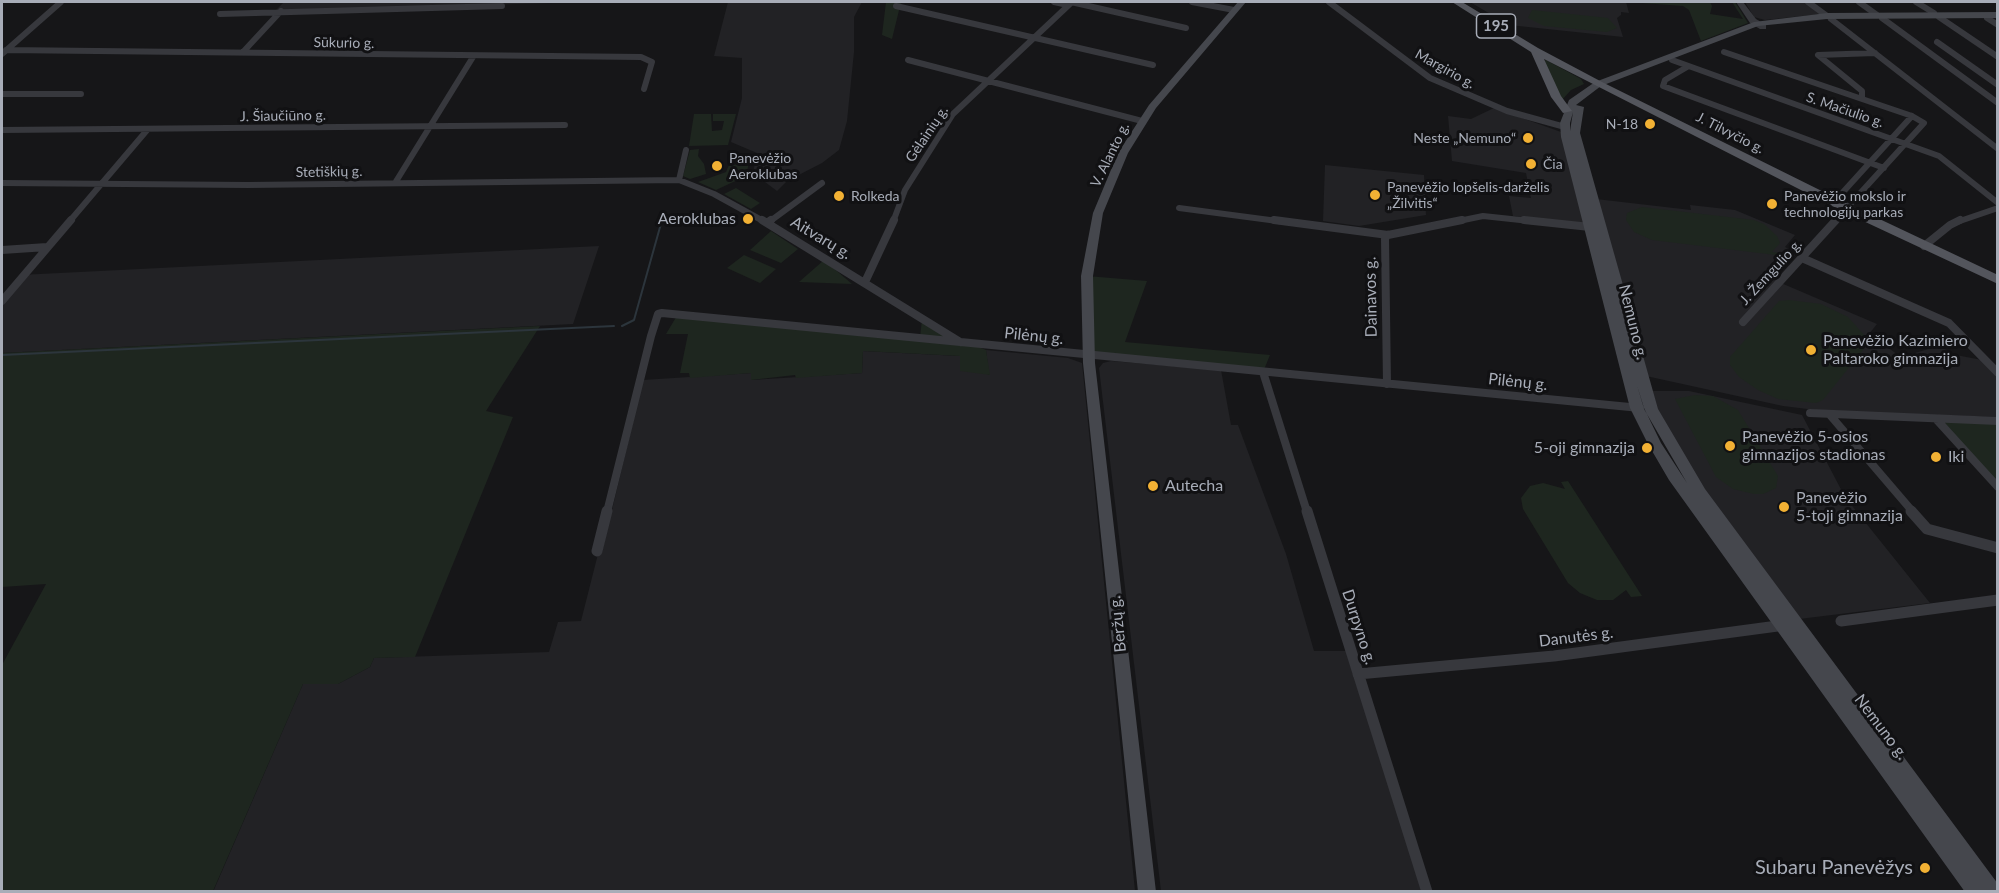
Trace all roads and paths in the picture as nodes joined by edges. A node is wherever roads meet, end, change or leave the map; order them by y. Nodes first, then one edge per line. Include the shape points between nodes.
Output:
1 (61, 2) edge
2 (1054, 2) edge
3 (1192, 2) edge
4 (1242, 2) edge
5 (1329, 2) edge
6 (1456, 2) edge
7 (1740, 2) edge
8 (1808, 2) edge
9 (1859, 2) edge
10 (1916, 2) edge
11 (1070, 3) edge
12 (502, 6) dead end
13 (896, 6) dead end
14 (1234, 10) junction
15 (281, 11) junction
16 (220, 14) dead end
17 (1936, 15) junction
18 (1879, 16) junction
19 (1979, 16) junction
20 (1998, 17) edge
21 (1829, 18) junction
22 (1998, 25) edge
23 (1760, 26) junction
24 (1186, 28) dead end
25 (1033, 38) junction
26 (1937, 42) dead end
27 (1535, 50) junction
28 (243, 51) junction
29 (3, 52) edge
30 (1724, 52) dead end
31 (1875, 53) junction
32 (473, 57) junction
33 (1998, 57) edge
34 (908, 60) dead end
35 (1672, 60) junction
36 (1153, 65) dead end
37 (1687, 67) junction
38 (988, 80) junction
39 (1602, 85) junction
40 (1998, 85) edge
41 (644, 90) dead end
42 (2, 94) edge
43 (81, 94) dead end
44 (1863, 99) junction
45 (1998, 103) edge
46 (1568, 111) junction
47 (1912, 116) junction
48 (1142, 121) junction
49 (565, 125) dead end
50 (431, 126) junction
51 (1565, 127) junction
52 (148, 129) junction
53 (2, 130) edge
54 (1892, 139) junction
55 (1907, 144) junction
56 (1998, 149) edge
57 (686, 150) dead end
58 (1870, 162) junction
59 (1884, 168) junction
60 (657, 179) joint
61 (679, 180) junction
62 (2, 183) edge
63 (103, 183) junction
64 (395, 183) junction
65 (822, 183) dead end
66 (1834, 202) junction
67 (1998, 203) edge
68 (1179, 208) dead end
69 (1998, 208) edge
70 (1848, 209) junction
71 (767, 223) junction
72 (1590, 227) junction
73 (1388, 234) junction
74 (1924, 246) junction
75 (47, 247) junction
76 (2, 250) edge
77 (1803, 258) junction
78 (1998, 280) edge
79 (865, 282) junction
80 (2, 302) edge
81 (1743, 322) dead end
82 (962, 343) junction
83 (1089, 356) junction
84 (1263, 372) junction
85 (1998, 373) edge
86 (1387, 384) junction
87 (1644, 408) junction
88 (1810, 413) dead end
89 (1830, 415) junction
90 (1936, 419) junction
91 (1998, 421) edge
92 (1998, 487) edge
93 (1998, 548) edge
94 (597, 551) dead end
95 (1998, 600) edge
96 (1841, 621) dead end
97 (1790, 624) junction
98 (1358, 674) junction
99 (1147, 891) edge
100 (1427, 891) edge
101 (1977, 891) edge
102 (1992, 891) edge

1 - 29 street
2 - 11 street
3 - 14 street
4 - 14 main road, V. Alanto g.
5 - 51 street, Margirio g. via 1430,78 1507,111
6 - 27 main road, J. Tilvyčio g. / 195
7 - 23 street
8 - 21 street
9 - 18 street
10 - 17 street
11 - 24 street
11 - 25 street, Gėlainių g.
12 - 15 street
13 - 25 street
14 - 48 main road, V. Alanto g.
15 - 16 street
15 - 28 street
17 - 18 main road, Nemuno g.
17 - 19 main road, Nemuno g.
17 - 33 street
18 - 21 main road, Nemuno g.
18 - 45 street
19 - 20 main road, Nemuno g.
19 - 20 main road, Nemuno g.
19 - 22 street
21 - 23 main road, Nemuno g.
21 - 31 street
23 - 35 main road, Nemuno g.
23 - 39 main road, Nemuno g.
25 - 36 street
25 - 38 street, Gėlainių g.
26 - 40 street
27 - 39 main road, J. Tilvyčio g. / 195
27 - 46 main road via 1556,97
28 - 29 street, Sūkurio g.
28 - 32 street, Sūkurio g.
30 - 44 street
31 - 44 street via 1818,55 1862,91
31 - 56 street
32 - 41 street, Sūkurio g. via 641,57 652,62
32 - 50 street
34 - 38 street
35 - 37 street, S. Mačiulio g.
35 - 39 main road, Nemuno g.
37 - 54 street, S. Mačiulio g.
37 - 58 street via 1665,80 1663,86
38 - 48 street
38 - 79 street, Gėlainių g. via 953,114 905,190
39 - 46 main road, Nemuno g. via 1578,96
39 - 66 main road, J. Tilvyčio g. / 195
39 - 87 main road, Nemuno g. via 1579,108 1575,133
42 - 43 street
44 - 47 street
46 - 51 main road, Nemuno g.
47 - 54 street
47 - 55 street, J. Žemgulio g. via 1924,123
48 - 83 main road, V. Alanto g. via 1112,175 1097,220 1087,276
49 - 50 street, J. Šiaučiūno g.
50 - 52 street, J. Šiaučiūno g.
50 - 64 street
51 - 72 main road, Nemuno g.
52 - 53 street, J. Šiaučiūno g.
52 - 63 street
54 - 55 street, S. Mačiulio g.
54 - 58 street
55 - 59 street, J. Žemgulio g.
55 - 67 street, S. Mačiulio g. via 1946,160
57 - 61 street
58 - 59 street
58 - 66 street
59 - 70 street, J. Žemgulio g.
60 - 61 street, Aitvarų g.
60 - 64 street, Stetiškių g.
61 - 71 street, Aitvarų g.
62 - 63 street, Stetiškių g.
63 - 64 street, Stetiškių g.
63 - 75 street
65 - 71 street
66 - 70 main road, J. Tilvyčio g. / 195
68 - 73 street
69 - 74 street via 1950,225
70 - 74 main road, J. Tilvyčio g. / 195
70 - 77 street, J. Žemgulio g.
71 - 79 street, Aitvarų g.
72 - 73 street, Dainavos g. via 1483,216
72 - 87 main road, Nemuno g.
73 - 86 street, Dainavos g.
74 - 78 main road, J. Tilvyčio g. / 195
75 - 76 street
75 - 80 street
77 - 81 street, J. Žemgulio g.
77 - 85 street via 1949,322
79 - 82 street, Aitvarų g.
82 - 83 street, Pilėnų g.
82 - 94 street, Pilėnų g. via 658,314
83 - 84 street, Pilėnų g.
83 - 99 main road, Beržų g.
84 - 86 street, Pilėnų g.
84 - 98 street, Durpyno g.
86 - 87 street, Pilėnų g.
87 - 97 main road, Nemuno g.
88 - 89 street
89 - 90 street
89 - 93 street via 1927,529
90 - 91 street
90 - 92 street
95 - 96 street
97 - 98 street, Danutės g. via 1554,656
97 - 101 main road, Nemuno g.
97 - 102 main road, Nemuno g.
98 - 100 street, Durpyno g.

